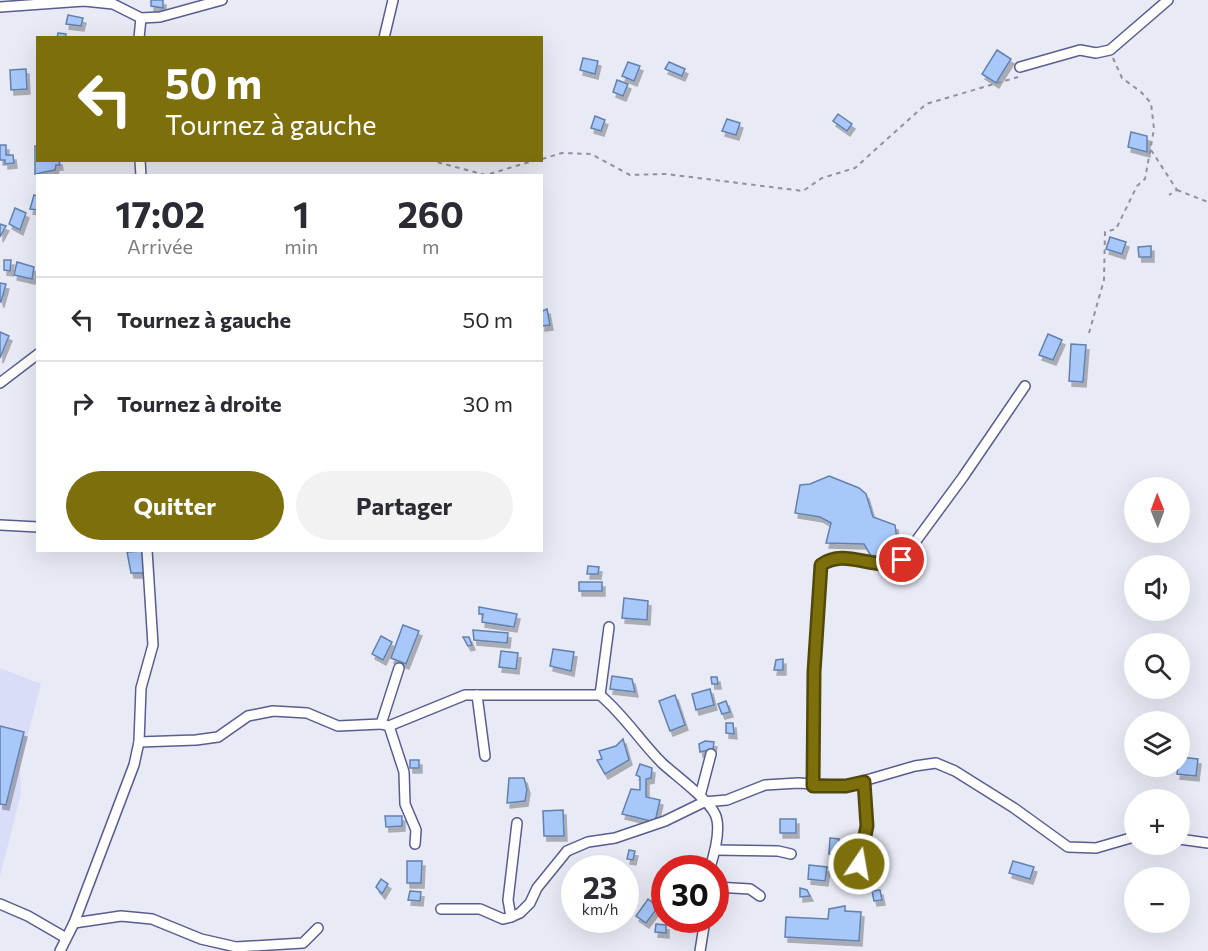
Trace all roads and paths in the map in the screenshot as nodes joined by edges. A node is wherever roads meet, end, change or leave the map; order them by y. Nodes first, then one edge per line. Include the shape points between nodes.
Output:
1 (222, 0) edge
2 (393, 0) edge
3 (1168, 0) edge
4 (0, 7) edge
5 (141, 18) junction
6 (139, 36) edge
7 (384, 36) edge
8 (1110, 50) junction
9 (1019, 72) joint
10 (1151, 150) junction
11 (543, 159) edge
12 (437, 162) edge
13 (529, 162) edge
14 (482, 174) edge
15 (489, 174) edge
16 (1177, 190) junction
17 (1169, 195) dead end
18 (1208, 202) edge
19 (1089, 333) dead end
20 (36, 356) edge
21 (0, 383) edge
22 (1025, 386) dead end
23 (0, 525) edge
24 (36, 527) edge
25 (147, 552) edge
26 (609, 627) dead end
27 (399, 668) dead end
28 (477, 695) junction
29 (600, 695) junction
30 (385, 725) junction
31 (139, 742) junction
32 (711, 754) dead end
33 (485, 756) dead end
34 (864, 782) junction
35 (813, 786) junction
36 (702, 799) junction
37 (517, 823) dead end
38 (1124, 840) edge
39 (1190, 841) edge
40 (1208, 843) edge
41 (415, 844) dead end
42 (715, 850) junction
43 (791, 854) dead end
44 (714, 855) edge
45 (859, 864) dead end
46 (729, 888) edge
47 (760, 896) dead end
48 (0, 904) edge
49 (441, 909) dead end
50 (510, 917) junction
51 (74, 922) junction
52 (318, 928) dead end
53 (703, 933) edge
54 (66, 938) junction
55 (60, 951) edge
56 (700, 951) edge

1 - 5 street via 160,17
2 - 7 street
3 - 8 street
4 - 5 street via 84,1 112,4
5 - 6 street
8 - 9 street via 1080,50
8 - 10 path via 1122,78 1151,103
9 - 11 path via 926,105 855,168 822,178 803,191 666,174 630,175 591,154 562,153
10 - 16 path
10 - 19 path via 1145,179 1137,186 1116,230 1105,232 1104,280
12 - 14 path
13 - 15 path
16 - 17 path
16 - 18 path
20 - 21 street
22 - 35 street via 902,560 884,564 830,559 821,565 814,672
23 - 24 street
25 - 31 street via 153,645 141,688
26 - 29 street
27 - 30 street
28 - 29 street
28 - 30 street via 441,703
28 - 33 street
29 - 36 street via 619,711 660,761
30 - 31 street via 338,726 307,713 273,711 248,716 218,736
30 - 41 street via 404,772 405,804 416,830
31 - 51 street via 134,765
32 - 36 street
34 - 35 street
34 - 38 street via 936,763 1014,808 1068,848 1096,848
34 - 45 street via 867,826
35 - 36 street via 765,785 727,800
36 - 42 street via 715,814
36 - 50 street via 666,821 567,851 530,903
37 - 50 street via 508,900
39 - 40 street
42 - 43 street
42 - 44 street
46 - 47 street via 750,889
48 - 54 street
49 - 50 street via 480,909 503,919
51 - 52 street via 121,916 152,919 201,939 236,947 303,943
51 - 54 street
53 - 56 street
54 - 55 street

